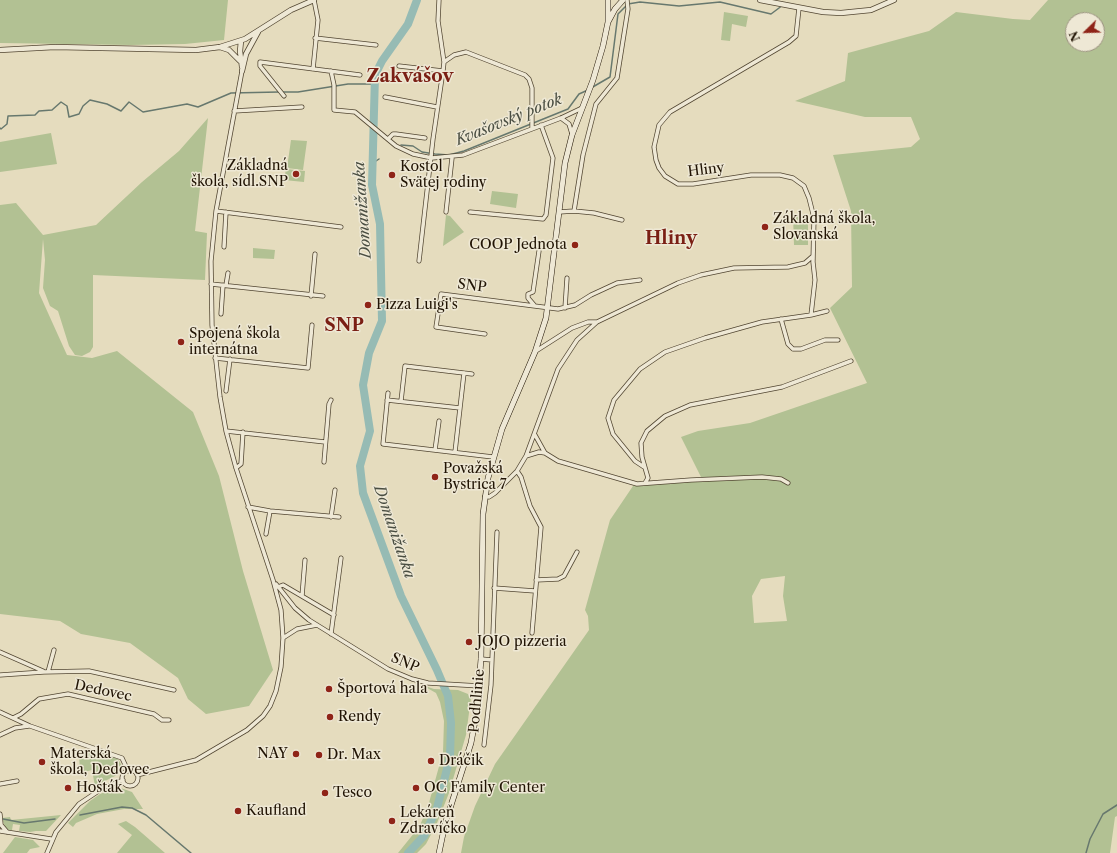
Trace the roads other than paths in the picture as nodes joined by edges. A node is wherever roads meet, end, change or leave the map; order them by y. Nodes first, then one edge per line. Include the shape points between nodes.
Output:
1 (314, 0) edge
2 (439, 0) edge
3 (608, 0) edge
4 (623, 0) edge
5 (627, 0) edge
6 (760, 0) edge
7 (894, 0) edge
8 (799, 8) junction
9 (608, 22) junction
10 (259, 30) junction
11 (315, 38) junction
12 (241, 41) junction
13 (376, 45) dead end
14 (220, 47) junction
15 (0, 50) edge
16 (246, 54) junction
17 (241, 62) junction
18 (444, 62) junction
19 (399, 66) dead end
20 (312, 69) junction
21 (242, 71) junction
22 (331, 71) junction
23 (443, 71) junction
24 (360, 75) dead end
25 (284, 96) dead end
26 (385, 97) dead end
27 (302, 107) dead end
28 (437, 107) junction
29 (583, 108) junction
30 (234, 110) junction
31 (561, 118) junction
32 (532, 125) junction
33 (541, 125) junction
34 (572, 135) junction
35 (425, 138) dead end
36 (388, 139) junction
37 (432, 155) junction
38 (452, 158) junction
39 (216, 211) junction
40 (574, 211) junction
41 (226, 212) junction
42 (446, 212) dead end
43 (470, 212) dead end
44 (559, 212) junction
45 (622, 220) dead end
46 (341, 227) dead end
47 (224, 247) dead end
48 (539, 251) dead end
49 (315, 254) dead end
50 (813, 256) junction
51 (420, 261) dead end
52 (228, 273) dead end
53 (567, 278) dead end
54 (640, 280) dead end
55 (211, 284) junction
56 (225, 285) junction
57 (311, 296) junction
58 (323, 296) dead end
59 (535, 306) junction
60 (548, 308) junction
61 (564, 308) junction
62 (827, 312) dead end
63 (220, 314) dead end
64 (811, 315) junction
65 (781, 319) junction
66 (597, 322) junction
67 (312, 325) dead end
68 (485, 334) dead end
69 (838, 340) dead end
70 (535, 352) junction
71 (215, 358) junction
72 (230, 359) junction
73 (851, 361) dead end
74 (464, 373) junction
75 (472, 374) dead end
76 (226, 391) dead end
77 (388, 393) dead end
78 (331, 400) dead end
79 (387, 400) junction
80 (401, 401) junction
81 (460, 408) junction
82 (439, 421) dead end
83 (226, 431) junction
84 (243, 432) junction
85 (535, 434) junction
86 (325, 442) junction
87 (435, 450) junction
88 (455, 452) junction
89 (545, 453) junction
90 (526, 456) junction
91 (493, 457) junction
92 (324, 462) dead end
93 (644, 467) junction
94 (236, 468) junction
95 (517, 471) junction
96 (645, 483) junction
97 (788, 483) dead end
98 (335, 490) dead end
99 (485, 496) junction
100 (248, 507) junction
101 (270, 511) junction
102 (331, 517) junction
103 (339, 517) dead end
104 (497, 532) dead end
105 (266, 534) dead end
106 (577, 552) dead end
107 (341, 558) dead end
108 (305, 560) dead end
109 (273, 580) junction
110 (536, 580) junction
111 (278, 587) junction
112 (494, 588) junction
113 (535, 591) junction
114 (302, 596) junction
115 (334, 614) junction
116 (318, 625) junction
117 (532, 633) dead end
118 (331, 634) junction
119 (283, 638) junction
120 (54, 650) dead end
121 (0, 652) edge
122 (481, 659) junction
123 (492, 660) junction
124 (26, 664) junction
125 (46, 672) junction
126 (24, 673) junction
127 (0, 675) edge
128 (480, 686) junction
129 (174, 690) dead end
130 (0, 712) edge
131 (13, 718) junction
132 (169, 720) dead end
133 (30, 726) junction
134 (0, 735) edge
135 (484, 745) dead end
136 (128, 771) junction
137 (137, 775) junction
138 (123, 780) junction
139 (17, 781) dead end
140 (0, 784) edge
141 (0, 815) edge
142 (1, 825) edge
143 (0, 831) edge
144 (9, 832) junction
145 (51, 839) junction
146 (47, 853) edge
147 (439, 853) edge

1 - 10 street via 291,10
1 - 11 street via 318,20
2 - 18 street via 438,21
3 - 9 main road
4 - 9 main road
5 - 40 street via 628,9 617,78 596,104 582,155
6 - 8 street
7 - 8 street via 871,10 841,13
8 - 50 street, Hliny via 796,36 670,112 658,129 654,152 661,171 678,184 751,175 780,175 793,178 805,189 812,209
9 - 29 main road
10 - 12 street
10 - 16 street
11 - 13 street
11 - 20 street
12 - 14 street
12 - 16 street
12 - 17 street
14 - 15 street via 196,50 55,47
14 - 17 street via 233,53
16 - 21 street
17 - 21 street
18 - 23 street
18 - 32 street via 454,55 466,52 525,75 532,88
19 - 23 street
20 - 22 street
20 - 25 street via 260,62 260,66
21 - 30 street, SNP
22 - 24 street
22 - 36 street via 334,110 355,112
23 - 28 street
26 - 28 street
27 - 30 street
28 - 37 street
29 - 31 street
29 - 34 main road
30 - 39 street, SNP
31 - 33 street
31 - 34 street via 569,124
32 - 33 street
32 - 38 street
33 - 43 street via 553,158 546,215 543,219
34 - 44 main road via 565,163
35 - 36 street via 393,134
36 - 37 street via 403,150
37 - 38 street
37 - 51 street
38 - 42 street
39 - 41 street
39 - 55 street, SNP
40 - 44 street
40 - 45 street
41 - 46 street
41 - 47 street
44 - 60 main road
48 - 59 street via 533,292 528,294 528,298
49 - 57 street
50 - 64 street, Hliny via 815,280
50 - 66 street via 805,263 788,267 734,268 701,275 678,283
52 - 56 street
53 - 61 street
54 - 61 street via 617,283
55 - 56 street
55 - 71 street, SNP
56 - 57 street
56 - 63 street
57 - 58 street
59 - 60 street, SNP
59 - 68 street, SNP via 441,294 436,327
60 - 61 street
60 - 70 main road
62 - 64 street
64 - 65 street
65 - 69 street via 788,344 793,349 801,349 825,340
65 - 93 street via 740,327 674,349 655,357 636,372 614,400 608,418 613,434 635,461
66 - 70 street via 588,322 572,328
66 - 85 street via 577,340 561,363
67 - 72 street via 308,368
70 - 91 main road
71 - 72 street
71 - 83 street, SNP
72 - 76 street
73 - 93 street via 778,388 690,405 671,412 654,424 643,438 641,452
74 - 75 street
74 - 80 street via 405,366
74 - 81 street
77 - 79 street
78 - 86 street
79 - 80 street
79 - 87 street via 383,444
80 - 81 street
81 - 88 street
82 - 87 street
83 - 84 street
83 - 94 street, SNP
84 - 86 street
84 - 94 street via 241,464
85 - 89 street
85 - 90 street
86 - 92 street
87 - 88 street
88 - 91 street
89 - 90 street
89 - 96 street via 558,461 636,484
90 - 95 street
91 - 99 main road
93 - 96 street via 648,478
94 - 100 street, SNP
95 - 99 street via 495,494
95 - 110 street via 541,527
96 - 97 street via 762,477 781,479
98 - 102 street
99 - 122 main road
100 - 101 street
100 - 109 street, SNP
101 - 102 street
101 - 105 street
102 - 103 street
104 - 112 street, Podhlinie
106 - 110 street via 564,576 558,579
107 - 115 street
108 - 114 street
109 - 111 street, SNP
109 - 119 street, SNP via 281,610
110 - 113 street
111 - 114 street via 283,585
111 - 116 street, SNP via 295,608
112 - 113 street
112 - 123 street, Podhlinie
113 - 117 street
114 - 115 street
115 - 118 street
116 - 118 street, SNP
116 - 119 street via 297,629
118 - 128 street, SNP via 388,669 412,679 434,684
119 - 137 street, SNP via 279,677 272,702 263,716 247,730 196,760
120 - 125 street
121 - 124 street, Dedovec
122 - 123 street, Podhlinie
122 - 128 main road
123 - 135 street, Podhlinie
124 - 125 street, Dedovec
124 - 126 street via 27,669
125 - 126 street, Dedovec
125 - 129 street, Dedovec via 89,671
126 - 127 street, Dedovec
128 - 147 main road via 471,743 445,824
130 - 131 street
131 - 132 street, Dedovec via 39,699 68,694 154,714 162,720
131 - 133 street
133 - 134 street via 15,728
133 - 136 street via 122,758
136 - 137 street
136 - 138 street via 124,774
137 - 138 street via 137,781 133,786 127,786
138 - 145 street via 98,791 79,804
139 - 140 street
141 - 142 street
142 - 144 street
143 - 144 street
144 - 145 street
145 - 146 street

